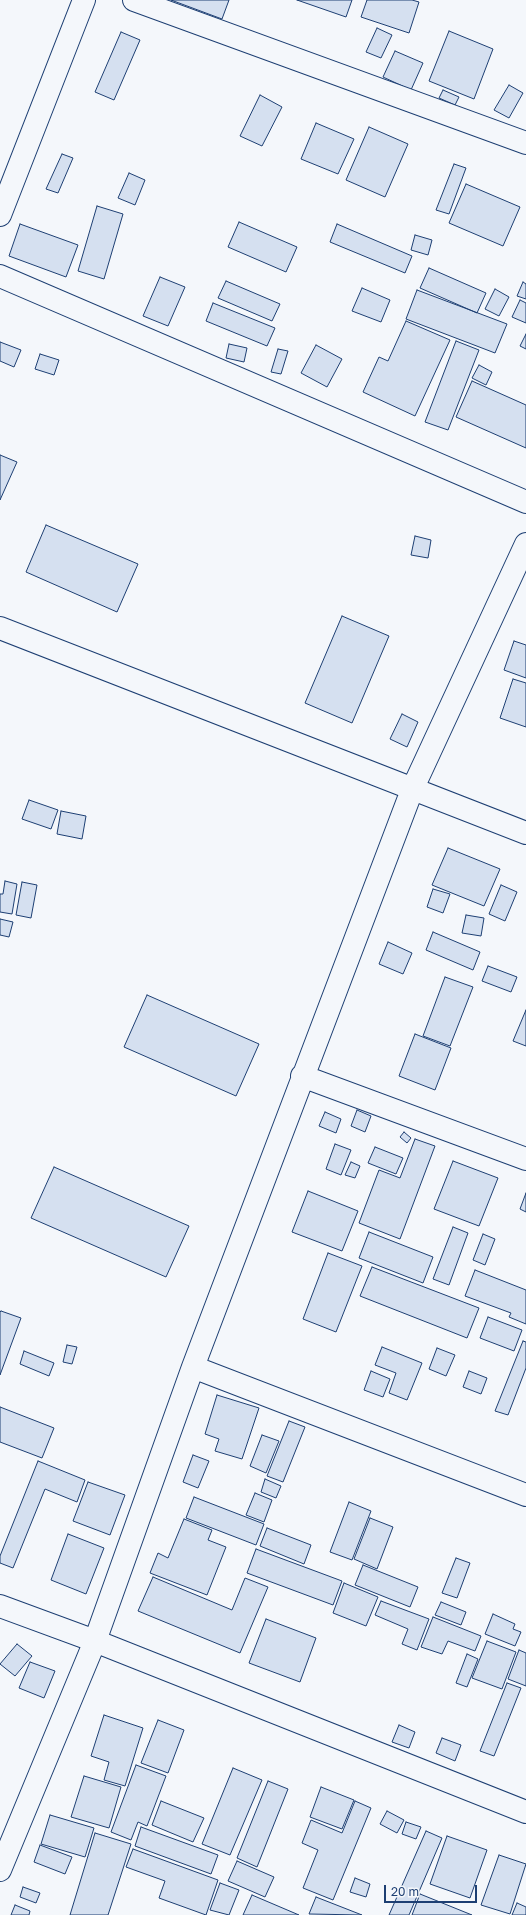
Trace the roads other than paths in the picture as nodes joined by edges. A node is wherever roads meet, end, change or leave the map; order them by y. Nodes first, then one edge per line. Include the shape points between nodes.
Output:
1 (84, 0) edge
2 (134, 0) edge
3 (526, 144) edge
4 (0, 215) edge
5 (0, 276) edge
6 (526, 502) edge
7 (526, 544) edge
8 (0, 628) edge
9 (412, 790) junction
10 (526, 833) edge
11 (302, 1076) junction
12 (526, 1159) edge
13 (193, 1367) junction
14 (526, 1495) edge
15 (0, 1606) edge
16 (95, 1641) junction
17 (526, 1812) edge
18 (0, 1870) edge

1 - 4 street
2 - 3 street
5 - 6 street
7 - 9 street
8 - 9 street
9 - 10 street
9 - 11 street
11 - 12 street
11 - 13 street
13 - 14 street
13 - 16 street
15 - 16 street
16 - 17 street
16 - 18 street

